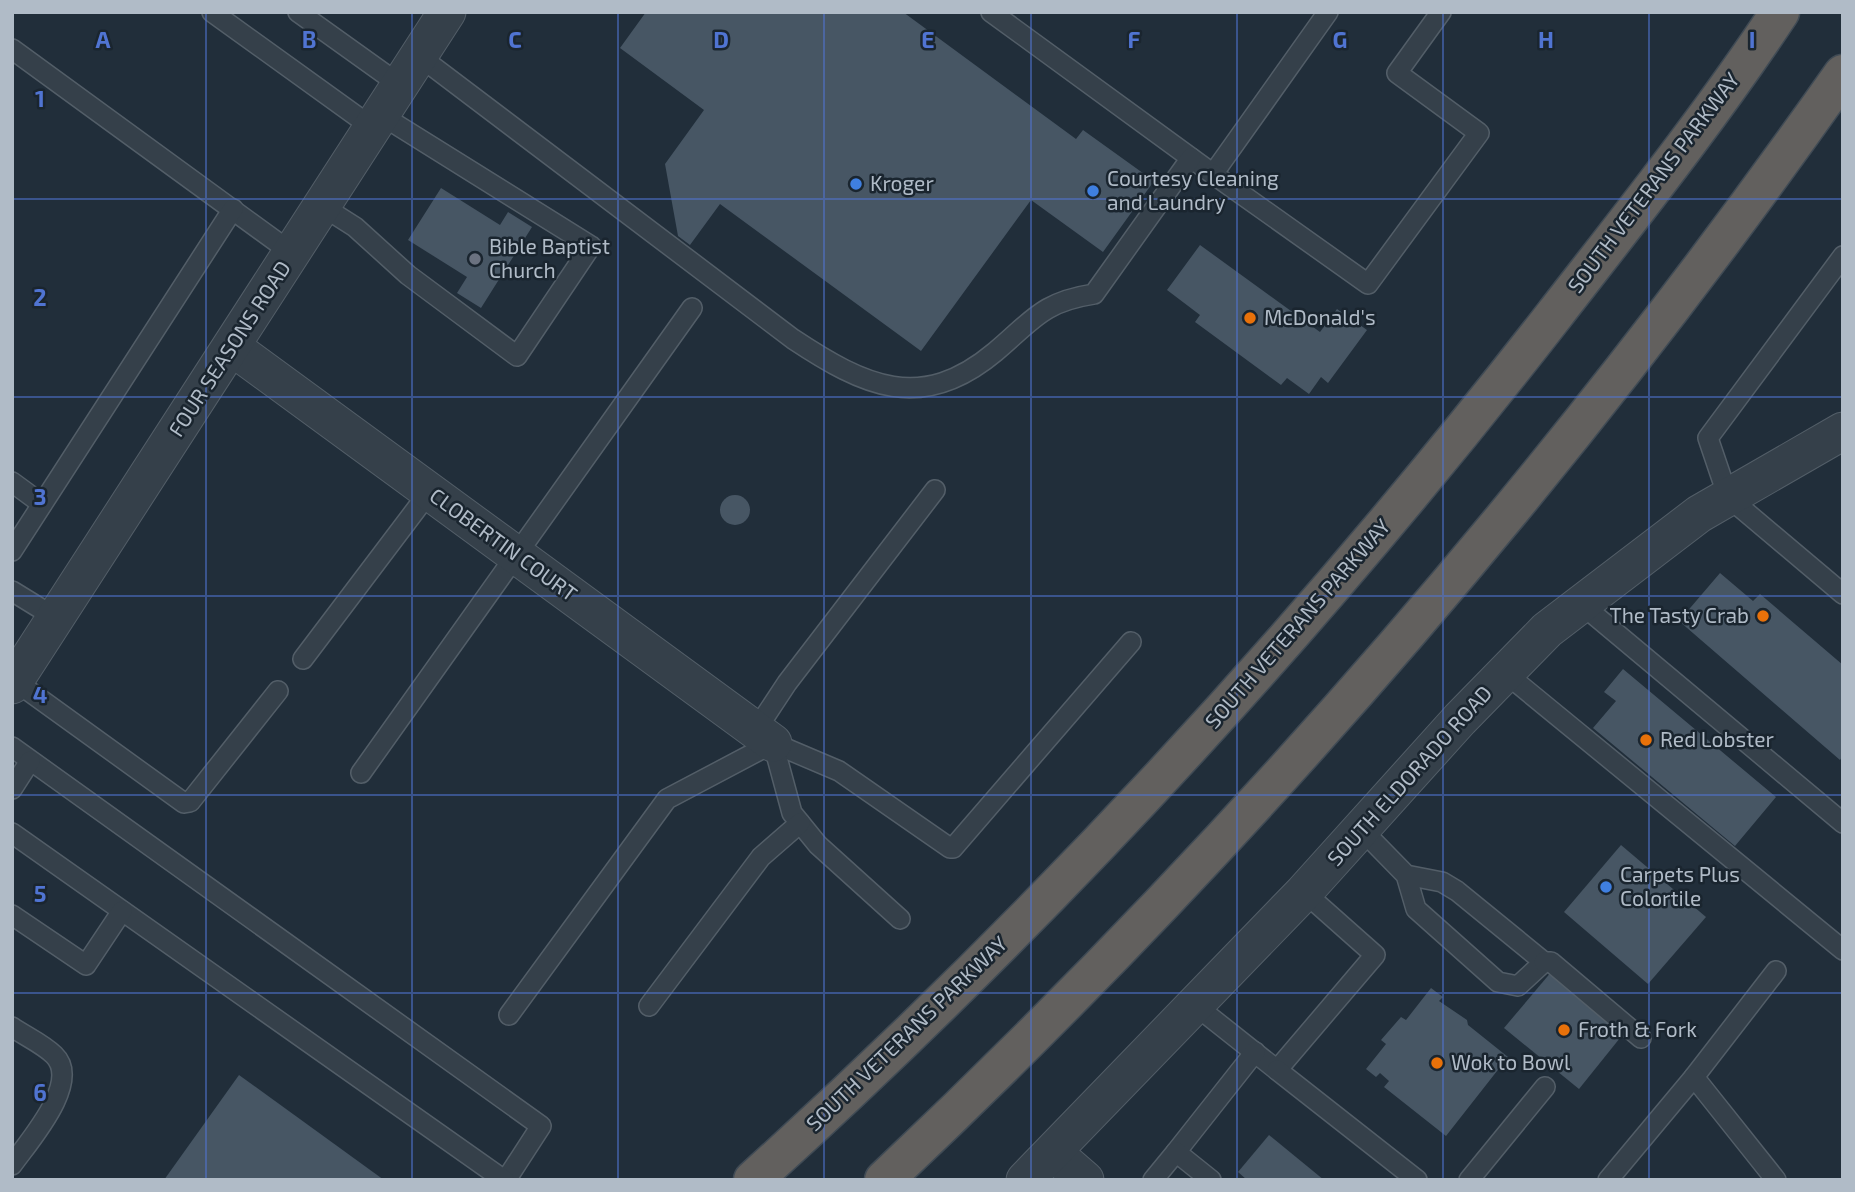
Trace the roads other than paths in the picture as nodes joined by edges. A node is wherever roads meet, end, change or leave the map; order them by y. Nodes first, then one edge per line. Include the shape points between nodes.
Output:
1 (212, 12) edge
2 (298, 12) edge
3 (447, 12) edge
4 (991, 12) edge
5 (1328, 12) edge
6 (1441, 12) edge
7 (1780, 12) edge
8 (12, 49) edge
9 (1843, 74) edge
10 (393, 96) junction
11 (1191, 159) junction
12 (1213, 174) junction
13 (322, 206) junction
14 (233, 209) junction
15 (292, 253) junction
16 (1843, 256) edge
17 (692, 308) dead end
18 (232, 347) junction
19 (1843, 431) edge
20 (12, 482) edge
21 (935, 490) dead end
22 (430, 491) junction
23 (1728, 497) junction
24 (43, 504) junction
25 (12, 551) edge
26 (517, 555) junction
27 (12, 591) edge
28 (1843, 594) edge
29 (1580, 603) junction
30 (56, 618) junction
31 (1131, 642) dead end
32 (303, 659) dead end
33 (1504, 672) junction
34 (13, 683) edge
35 (278, 691) dead end
36 (764, 736) junction
37 (12, 747) edge
38 (30, 761) junction
39 (361, 773) dead end
40 (12, 789) edge
41 (1843, 823) edge
42 (800, 824) junction
43 (1361, 830) junction
44 (12, 834) edge
45 (1406, 875) junction
46 (1304, 892) junction
47 (122, 911) junction
48 (12, 915) edge
49 (900, 919) dead end
50 (1843, 950) edge
51 (1544, 962) junction
52 (1776, 971) dead end
53 (1195, 1005) junction
54 (649, 1006) dead end
55 (509, 1015) dead end
56 (12, 1027) edge
57 (1641, 1038) dead end
58 (1255, 1052) junction
59 (1277, 1070) junction
60 (1694, 1077) junction
61 (1545, 1087) dead end
62 (1176, 1152) junction
63 (1054, 1153) junction
64 (12, 1165) edge
65 (505, 1180) edge
66 (753, 1180) edge
67 (884, 1180) edge
68 (1025, 1180) edge
69 (1085, 1180) edge
70 (1153, 1180) edge
71 (1211, 1180) edge
72 (1418, 1180) edge
73 (1469, 1180) edge
74 (1608, 1180) edge
75 (1776, 1180) edge

1 - 10 lane
2 - 10 lane
3 - 10 street, FOUR SEASONS ROAD
4 - 11 lane
5 - 12 lane
6 - 12 lane via 1397,73 1479,133 1368,284
7 - 66 highway, SOUTH VETERANS PARKWAY via 1618,234 1373,541 1082,859 863,1081
8 - 14 lane
9 - 67 highway via 1741,216 1542,474 1321,734 1133,935
10 - 11 lane via 836,367 882,386 923,388 962,375 1038,313 1064,299 1094,294
10 - 13 street, FOUR SEASONS ROAD
10 - 13 lane via 591,246 517,356
11 - 12 lane
13 - 15 street, FOUR SEASONS ROAD
14 - 15 lane
14 - 24 lane
15 - 18 street, FOUR SEASONS ROAD
16 - 23 lane via 1708,438
17 - 26 lane
18 - 22 street, CLOBERTIN COURT
18 - 30 street, FOUR SEASONS ROAD
19 - 23 street, SOUTH ELDORADO ROAD
20 - 24 lane
21 - 36 lane via 787,684
22 - 26 street, CLOBERTIN COURT
22 - 32 lane
23 - 28 lane
23 - 29 street, SOUTH ELDORADO ROAD
24 - 25 lane
26 - 36 street, CLOBERTIN COURT
26 - 39 lane
27 - 30 lane
29 - 33 street, SOUTH ELDORADO ROAD
29 - 41 lane
30 - 34 street, FOUR SEASONS ROAD
31 - 36 lane via 953,848 839,771
33 - 43 street, SOUTH ELDORADO ROAD
33 - 50 lane
34 - 35 lane via 184,803 190,802
36 - 42 lane
36 - 55 lane via 667,799
37 - 38 lane
38 - 40 lane
38 - 65 lane via 541,1126
42 - 49 lane
42 - 54 lane via 761,857
43 - 45 lane
43 - 46 street, SOUTH ELDORADO ROAD
44 - 47 lane
45 - 51 lane via 1442,882 1457,891
45 - 51 lane via 1416,909 1498,982 1518,986
46 - 53 street, SOUTH ELDORADO ROAD
46 - 59 lane via 1374,956
47 - 48 lane via 86,965
47 - 65 lane
51 - 57 lane via 1552,962
52 - 60 lane
53 - 58 lane
53 - 63 street, SOUTH ELDORADO ROAD
56 - 64 lane via 55,1056 62,1071 59,1097
58 - 59 lane
58 - 62 lane
59 - 72 lane
60 - 74 lane
60 - 75 lane
61 - 73 lane
62 - 70 lane
62 - 71 lane
63 - 68 street, SOUTH ELDORADO ROAD
63 - 69 street

